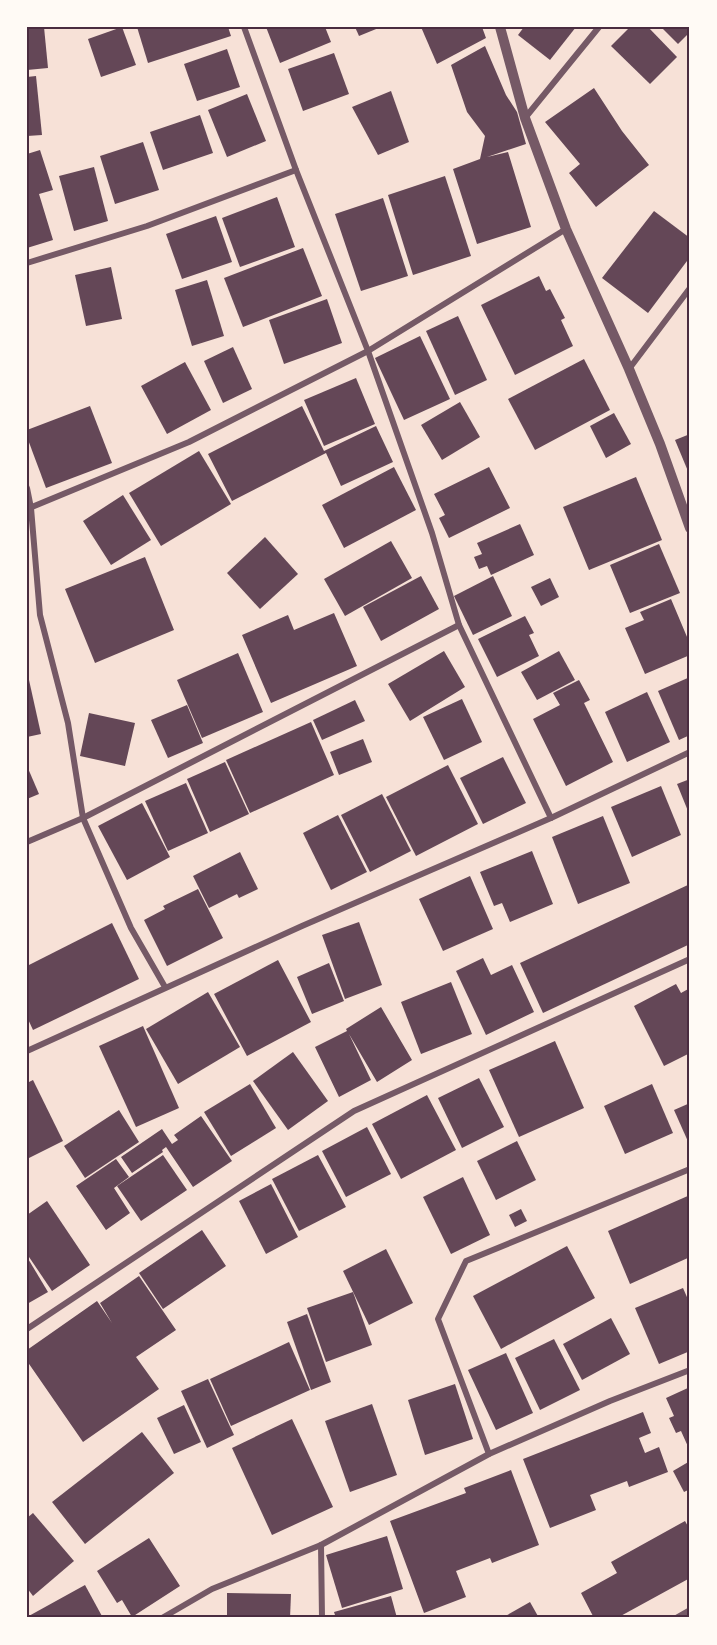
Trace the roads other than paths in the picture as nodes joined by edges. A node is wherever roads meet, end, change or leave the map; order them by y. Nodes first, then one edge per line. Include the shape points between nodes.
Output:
1 (244, 27) edge
2 (500, 27) edge
3 (599, 27) edge
4 (525, 118) junction
5 (296, 170) junction
6 (566, 229) junction
7 (27, 263) edge
8 (690, 288) edge
9 (368, 351) junction
10 (629, 369) junction
11 (27, 488) edge
12 (29, 509) edge
13 (690, 528) edge
14 (459, 625) junction
15 (690, 752) edge
16 (83, 818) junction
17 (551, 818) junction
18 (27, 842) edge
19 (690, 959) edge
20 (165, 987) junction
21 (27, 1051) edge
22 (690, 1169) edge
23 (27, 1329) edge
24 (690, 1370) edge
25 (489, 1454) junction
26 (321, 1545) junction
27 (690, 1610) edge
28 (162, 1618) edge
29 (322, 1618) edge
30 (676, 1618) edge

1 - 5 street
2 - 4 street
3 - 4 street
4 - 6 street
5 - 7 street via 147,226
5 - 9 street
6 - 9 street
6 - 10 street
8 - 10 street
9 - 12 street via 189,442
9 - 14 street via 432,533
10 - 13 street
11 - 12 street
12 - 16 street via 40,615 68,723
14 - 16 street
14 - 17 street
15 - 17 street
16 - 18 street
16 - 20 street via 131,928
17 - 20 street
19 - 23 street via 354,1111
20 - 21 street
22 - 25 street via 466,1262 438,1319
24 - 25 street
25 - 26 street
26 - 28 street via 212,1589
26 - 29 street
27 - 30 street

